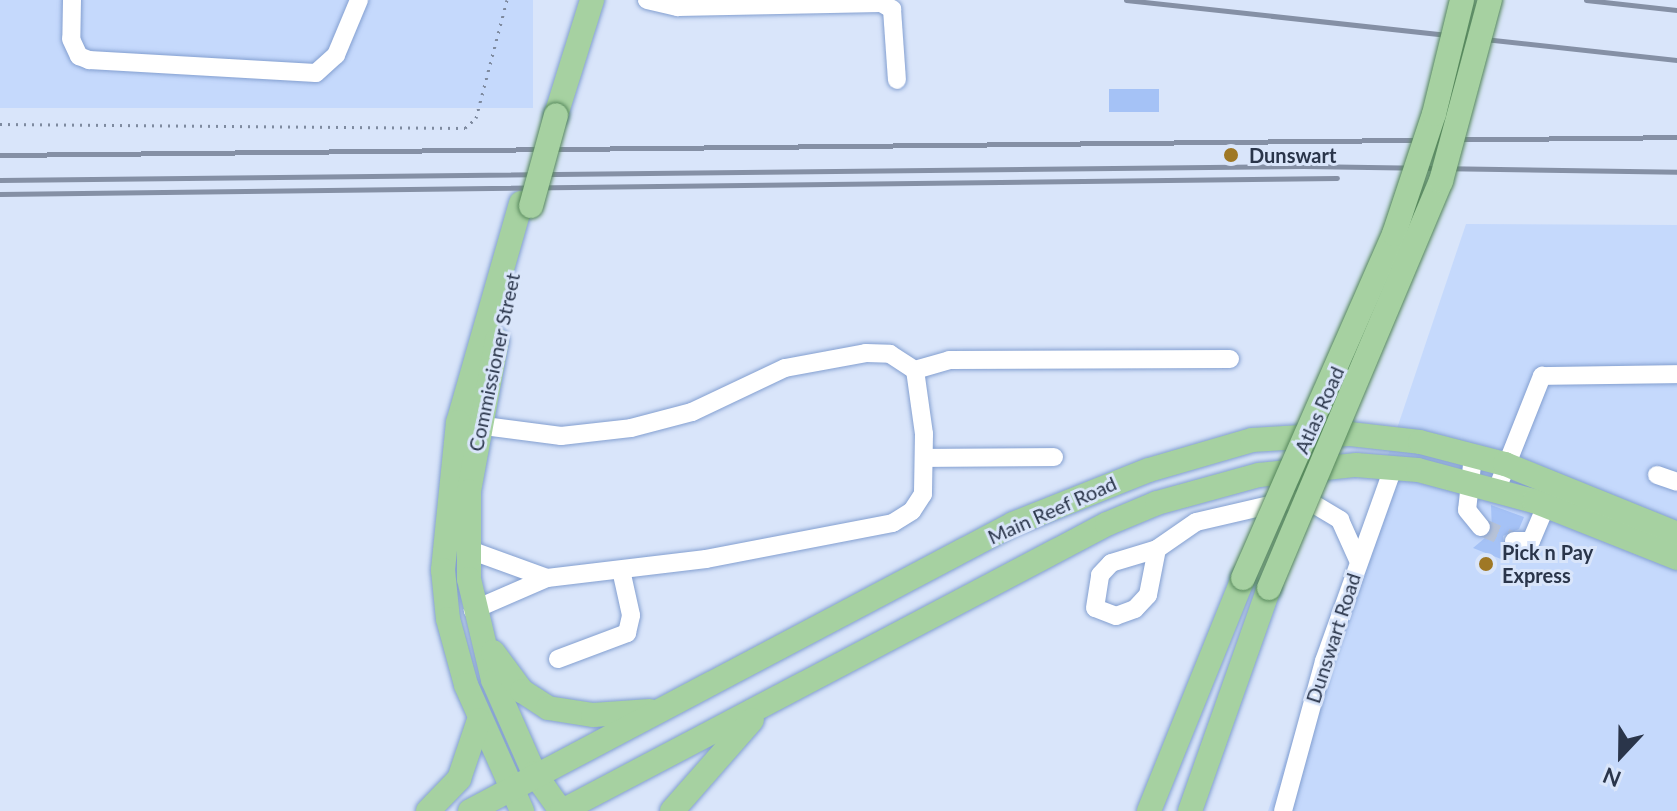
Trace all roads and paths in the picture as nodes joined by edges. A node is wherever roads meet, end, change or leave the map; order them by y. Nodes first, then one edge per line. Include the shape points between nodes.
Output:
1 (72, 0) edge
2 (359, 0) edge
3 (507, 0) edge
4 (647, 0) edge
5 (1462, 0) edge
6 (1490, 0) edge
7 (587, 1) edge
8 (897, 80) dead end
9 (0, 124) edge
10 (1230, 359) dead end
11 (915, 370) junction
12 (1677, 374) edge
13 (468, 424) junction
14 (1473, 456) junction
15 (1054, 457) dead end
16 (924, 458) junction
17 (1505, 464) junction
18 (1393, 468) junction
19 (1657, 475) dead end
20 (1466, 481) junction
21 (1677, 482) edge
22 (1497, 489) junction
23 (1546, 505) junction
24 (1481, 527) tunnel mouth
25 (1677, 534) edge
26 (1514, 541) dead end
27 (467, 549) junction
28 (1157, 549) dead end
29 (1677, 558) edge
30 (1358, 560) junction
31 (621, 570) junction
32 (547, 578) junction
33 (476, 620) junction
34 (558, 659) dead end
35 (764, 706) junction
36 (660, 710) junction
37 (479, 720) junction
38 (534, 773) junction
39 (508, 790) junction
40 (428, 811) edge
41 (470, 811) edge
42 (522, 811) edge
43 (562, 811) edge
44 (672, 811) edge
45 (1149, 811) edge
46 (1190, 811) edge
47 (1283, 811) edge

1 - 2 street via 71,39 79,56 89,60 316,73 336,55
3 - 9 path via 476,118 465,128
4 - 8 street via 678,7 881,3 892,9
5 - 45 main road, Atlas Road, bridge via 1434,114 1394,234 1243,578
6 - 46 main road, Atlas Road, bridge via 1441,181 1269,588
7 - 13 main road, Commissioner Street via 550,115
10 - 11 street via 949,360
11 - 13 street via 890,354 826,356 785,368 692,412 631,428 561,436
11 - 16 street
12 - 17 street via 1542,376
13 - 27 main road, Commissioner Street
13 - 37 main road, Commissioner Street via 446,501 445,594
14 - 17 main road, Main Reef Road
14 - 20 street
14 - 36 main road, Main Reef Road via 1382,436 1285,435 1163,465 1013,524
15 - 16 street
16 - 31 street via 923,494 912,511 893,523
17 - 22 street
17 - 25 main road, Main Reef Road
18 - 20 main road, Main Reef Road
18 - 30 street, Dunswart Road
18 - 35 main road, Main Reef Road via 1311,467 1157,503
19 - 21 street
20 - 22 main road, Main Reef Road
20 - 24 street via 1468,517
22 - 23 main road, Main Reef Road
23 - 26 street via 1531,541
23 - 29 main road, Main Reef Road
27 - 32 street
27 - 33 main road, Commissioner Street
28 - 30 street via 1196,522 1307,500 1340,520
30 - 47 street, Dunswart Road
31 - 32 street
31 - 34 street via 631,615 627,633
32 - 33 street
33 - 36 main road via 511,679 548,708 593,715
33 - 38 main road, Commissioner Street
35 - 43 main road, Main Reef Road
35 - 44 main road
36 - 38 main road, Main Reef Road
37 - 39 main road, Commissioner Street
37 - 40 main road via 459,779
38 - 39 main road, Main Reef Road
38 - 43 main road, Commissioner Street
39 - 41 main road, Main Reef Road
39 - 42 main road, Commissioner Street

